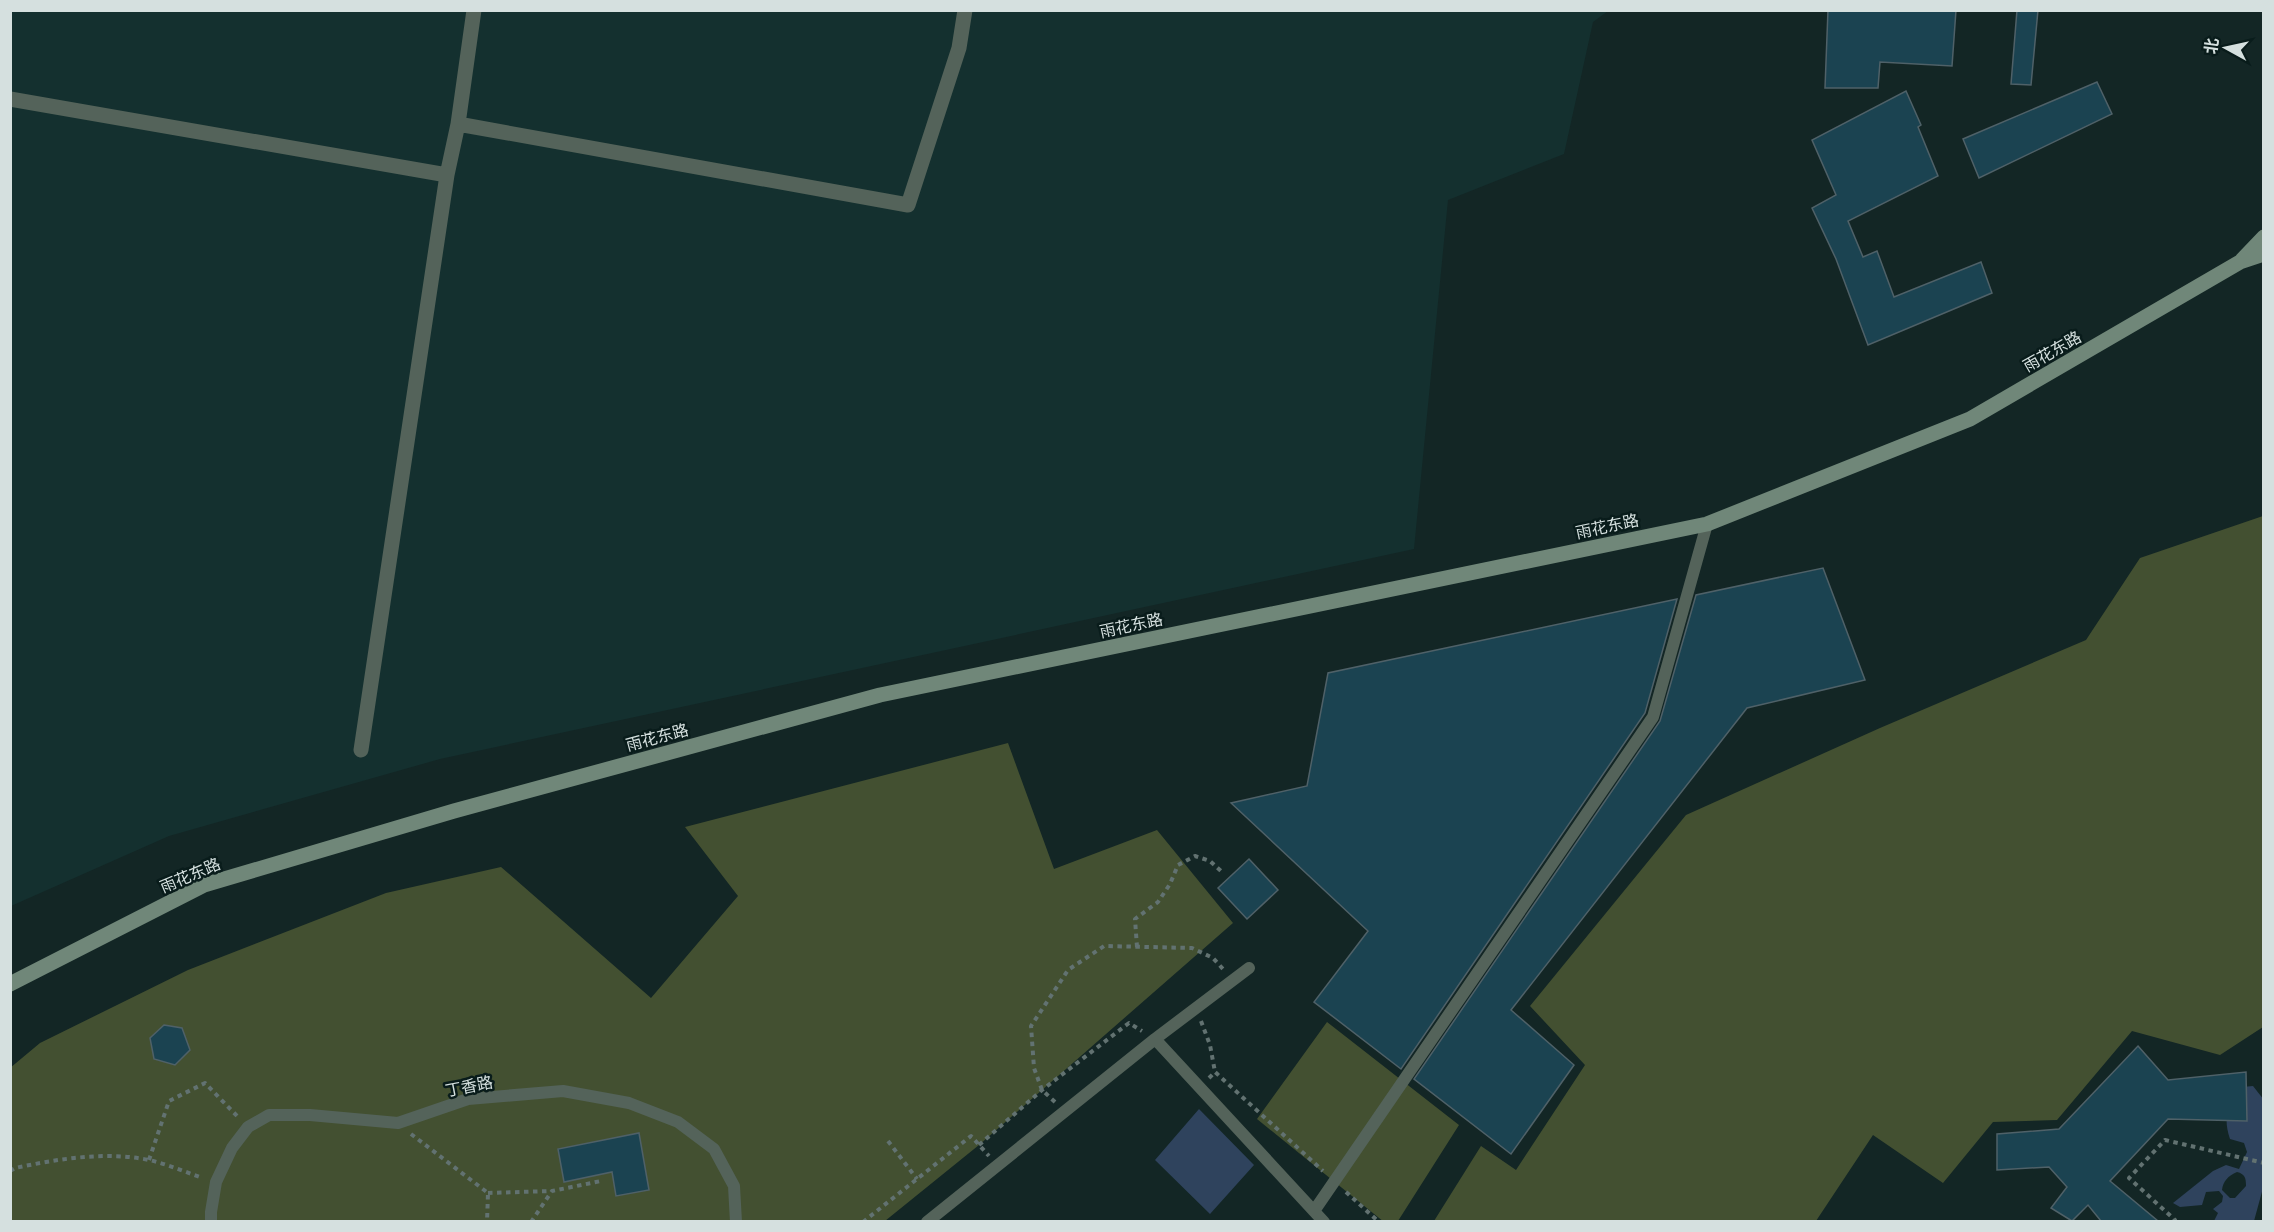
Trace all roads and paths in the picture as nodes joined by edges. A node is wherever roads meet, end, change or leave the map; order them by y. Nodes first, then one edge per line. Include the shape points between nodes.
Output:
1 (474, 10) edge
2 (965, 10) edge
3 (10, 99) edge
4 (458, 124) junction
5 (447, 175) junction
6 (2264, 237) edge
7 (2264, 254) edge
8 (2240, 262) junction
9 (1707, 524) junction
10 (361, 750) dead end
11 (1222, 872) dead end
12 (1137, 947) junction
13 (1249, 968) dead end
14 (1234, 980) junction
15 (10, 984) edge
16 (1192, 1011) junction
17 (1155, 1039) junction
18 (1215, 1072) junction
19 (1200, 1087) junction
20 (1042, 1090) junction
21 (1064, 1112) junction
22 (398, 1123) junction
23 (249, 1127) junction
24 (888, 1142) dead end
25 (979, 1145) junction
26 (149, 1160) junction
27 (2264, 1163) edge
28 (997, 1165) junction
29 (10, 1171) edge
30 (917, 1179) junction
31 (601, 1181) dead end
32 (1334, 1181) junction
33 (216, 1182) junction
34 (552, 1191) junction
35 (488, 1193) junction
36 (1314, 1211) junction
37 (212, 1221) edge
38 (487, 1221) edge
39 (531, 1221) edge
40 (736, 1221) edge
41 (864, 1221) edge
42 (927, 1221) edge
43 (1324, 1221) edge
44 (1379, 1221) edge
45 (2173, 1221) edge

1 - 4 street
2 - 4 street via 959,48 908,205
3 - 5 street
4 - 5 street
5 - 10 street
6 - 8 main road, 雨花东路
7 - 8 main road, 雨花东路
8 - 9 main road, 雨花东路 via 1970,419
9 - 15 main road, 雨花东路 via 845,704 454,811 204,885
9 - 32 lane via 1653,717
11 - 12 path via 1210,861 1195,856 1178,865 1158,902 1135,919
12 - 14 path via 1192,948 1213,958
12 - 20 path via 1104,946 1061,979 1031,1026 1034,1068
13 - 14 lane
14 - 16 lane
16 - 17 lane
16 - 18 path via 1201,1019
17 - 19 lane
17 - 20 path via 1129,1023
17 - 21 lane
18 - 19 path
18 - 32 path
19 - 36 lane
20 - 21 path
20 - 25 path
21 - 28 lane
22 - 23 lane, 丁香路 via 269,1115
22 - 35 path
22 - 40 lane, 丁香路 via 468,1099 563,1091 629,1103 678,1122 714,1149 734,1186
23 - 26 path via 205,1083 169,1101
23 - 33 lane, 丁香路 via 232,1149
24 - 30 path
25 - 28 path
25 - 30 path via 971,1136
26 - 29 path via 98,1156 50,1161
26 - 33 path
27 - 45 path via 2165,1140 2129,1178
28 - 42 lane
30 - 41 path
31 - 34 path
32 - 36 lane
32 - 44 path
33 - 37 lane, 丁香路
34 - 35 path
34 - 39 path
35 - 38 path
36 - 43 lane

